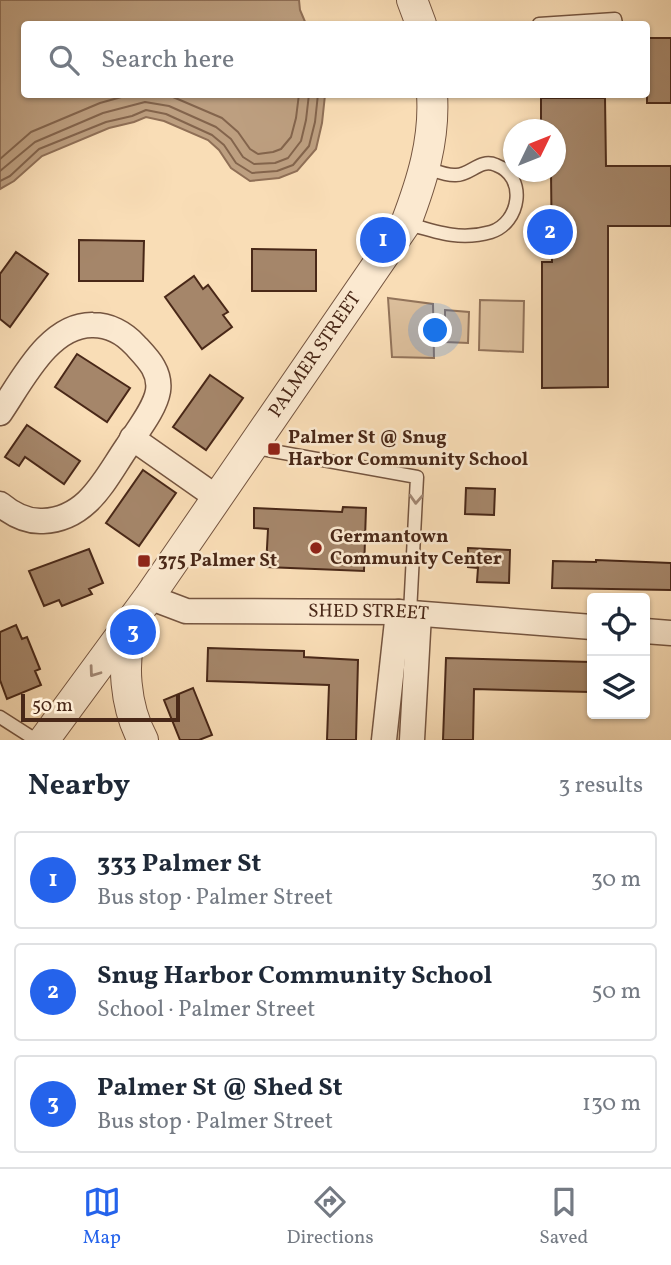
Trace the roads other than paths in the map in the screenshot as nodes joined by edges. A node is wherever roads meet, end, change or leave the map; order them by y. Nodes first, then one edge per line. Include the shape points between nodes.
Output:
1 (412, 0) edge
2 (420, 21) edge
3 (585, 21) edge
4 (615, 21) edge
5 (432, 98) edge
6 (424, 167) junction
7 (406, 223) junction
8 (0, 413) edge
9 (132, 438) junction
10 (251, 447) junction
11 (216, 497) junction
12 (0, 504) edge
13 (149, 597) junction
14 (409, 613) junction
15 (587, 627) edge
16 (650, 631) edge
17 (671, 633) edge
18 (0, 717) edge
19 (36, 740) edge
20 (44, 740) edge
21 (143, 740) edge
22 (384, 740) edge
23 (412, 740) edge

1 - 2 street
3 - 4 lane
5 - 6 street, PALMER STREET
6 - 7 street, PALMER STREET
6 - 7 lane via 455,175 495,164 514,183 516,207 503,225 477,235 448,235
7 - 10 street, PALMER STREET
8 - 9 street via 51,341 70,329 106,325 129,339 157,375 158,391
9 - 11 street
9 - 12 street via 94,495 72,515 35,521 10,513
10 - 11 street, PALMER STREET
10 -> 14 lane via 417,477
11 - 13 street, PALMER STREET
13 - 14 street, SHED STREET via 186,611
13 -> 20 street, PALMER STREET
13 - 21 street, PALMER STREET via 130,636 126,661 128,695
14 - 15 street, SHED STREET
14 - 22 street
14 - 23 street
16 - 17 street
18 - 19 lane

